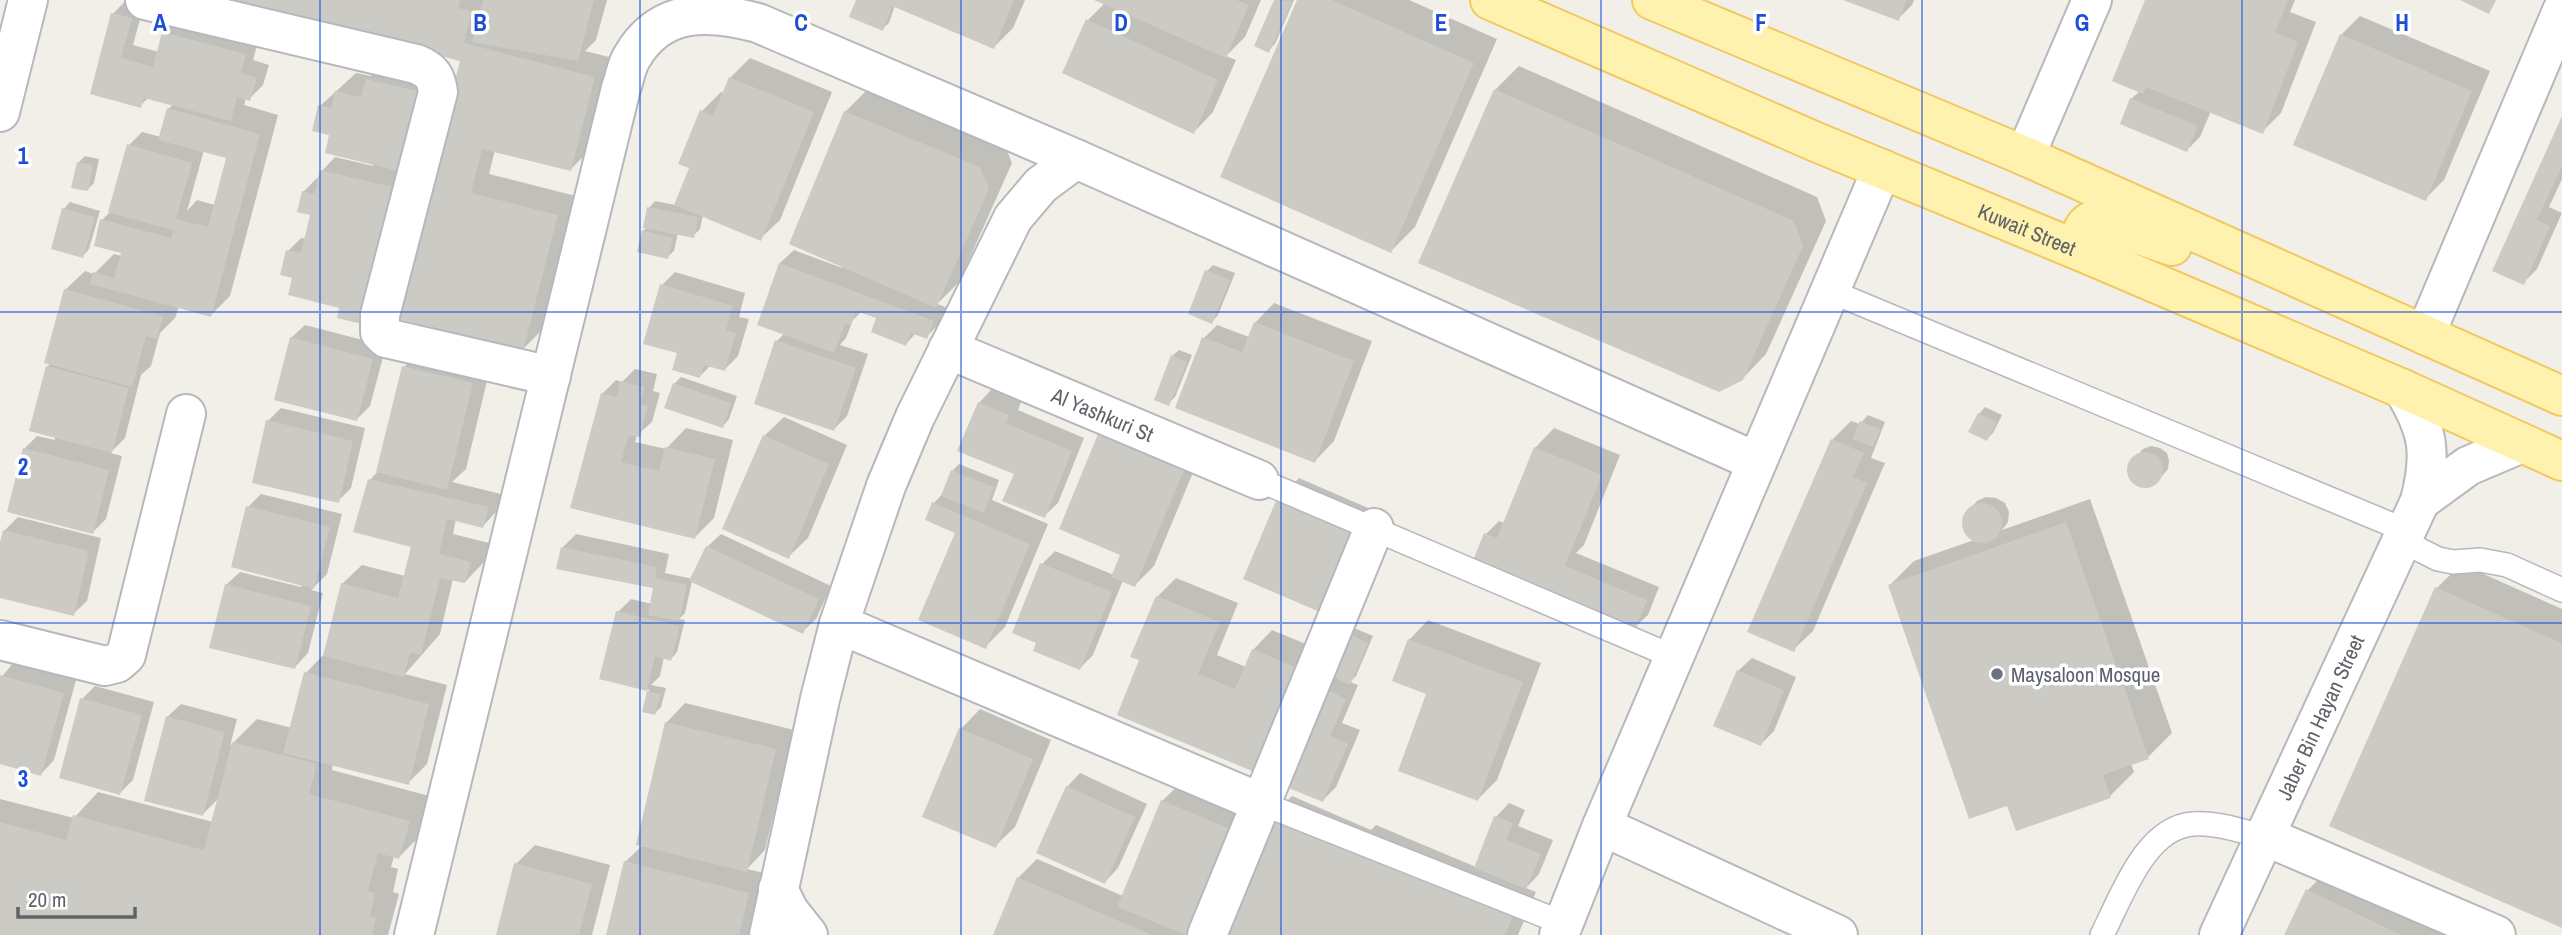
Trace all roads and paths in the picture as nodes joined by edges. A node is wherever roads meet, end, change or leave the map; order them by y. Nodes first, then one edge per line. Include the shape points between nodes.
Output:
1 (28, 0) edge
2 (145, 0) edge
3 (1490, 0) edge
4 (1652, 0) edge
5 (2092, 0) edge
6 (2562, 10) edge
7 (0, 113) edge
8 (2025, 156) junction
9 (1076, 159) junction
10 (1882, 169) junction
11 (2246, 255) junction
12 (2092, 256) junction
13 (1830, 291) junction
14 (2425, 335) junction
15 (948, 349) junction
16 (551, 376) junction
17 (2403, 389) junction
18 (2562, 396) edge
19 (186, 414) dead end
20 (2522, 443) junction
21 (2562, 461) edge
22 (1757, 462) junction
23 (1259, 480) joint
24 (2410, 524) junction
25 (1374, 528) junction
26 (2562, 590) edge
27 (839, 624) junction
28 (0, 640) edge
29 (1674, 657) junction
30 (1261, 803) junction
31 (1602, 826) junction
32 (2267, 837) junction
33 (778, 890) junction
34 (1561, 929) edge
35 (414, 935) edge
36 (769, 935) edge
37 (808, 935) edge
38 (1207, 935) edge
39 (1838, 935) edge
40 (2102, 935) edge
41 (2220, 935) edge
42 (2496, 935) edge

1 - 7 street
2 - 16 street via 428,69 438,92 380,315 380,332 386,338
3 - 10 main road, Kuwait Street
4 - 8 main road
5 - 8 street
6 - 14 street
8 - 11 main road
9 - 15 street via 1041,184 1013,218
9 - 16 street via 758,23 704,14 676,18 650,34 631,58
9 - 22 street
10 - 12 main road, Kuwait Street
10 - 13 street
11 - 12 main road via 2196,254 2091,221 2082,237
11 - 14 main road
12 - 17 main road, Kuwait Street
13 - 22 street
13 - 24 lane
14 - 18 main road
15 - 23 street, Al Yashkuri St
15 - 27 street via 886,486
16 - 35 street
17 - 20 main road, Kuwait Street
17 - 24 street, Jaber Bin Hayan Street via 2419,414 2427,443 2428,473
19 - 28 street via 126,656 105,666
20 - 21 main road, Kuwait Street
20 - 24 street, Jaber Bin Hayan Street via 2468,466
22 - 29 street
23 - 25 lane
24 - 26 lane via 2438,559 2507,565
24 - 32 street, Jaber Bin Hayan Street
25 - 29 lane
25 - 30 street
27 - 30 street
27 - 33 street
29 - 31 street
30 - 34 lane
30 - 38 street
31 - 34 street
31 - 39 street
32 - 40 lane via 2214,825 2172,829 2154,842 2142,859
32 - 41 street, Jaber Bin Hayan Street
32 - 42 street
33 - 36 street
33 - 37 street

